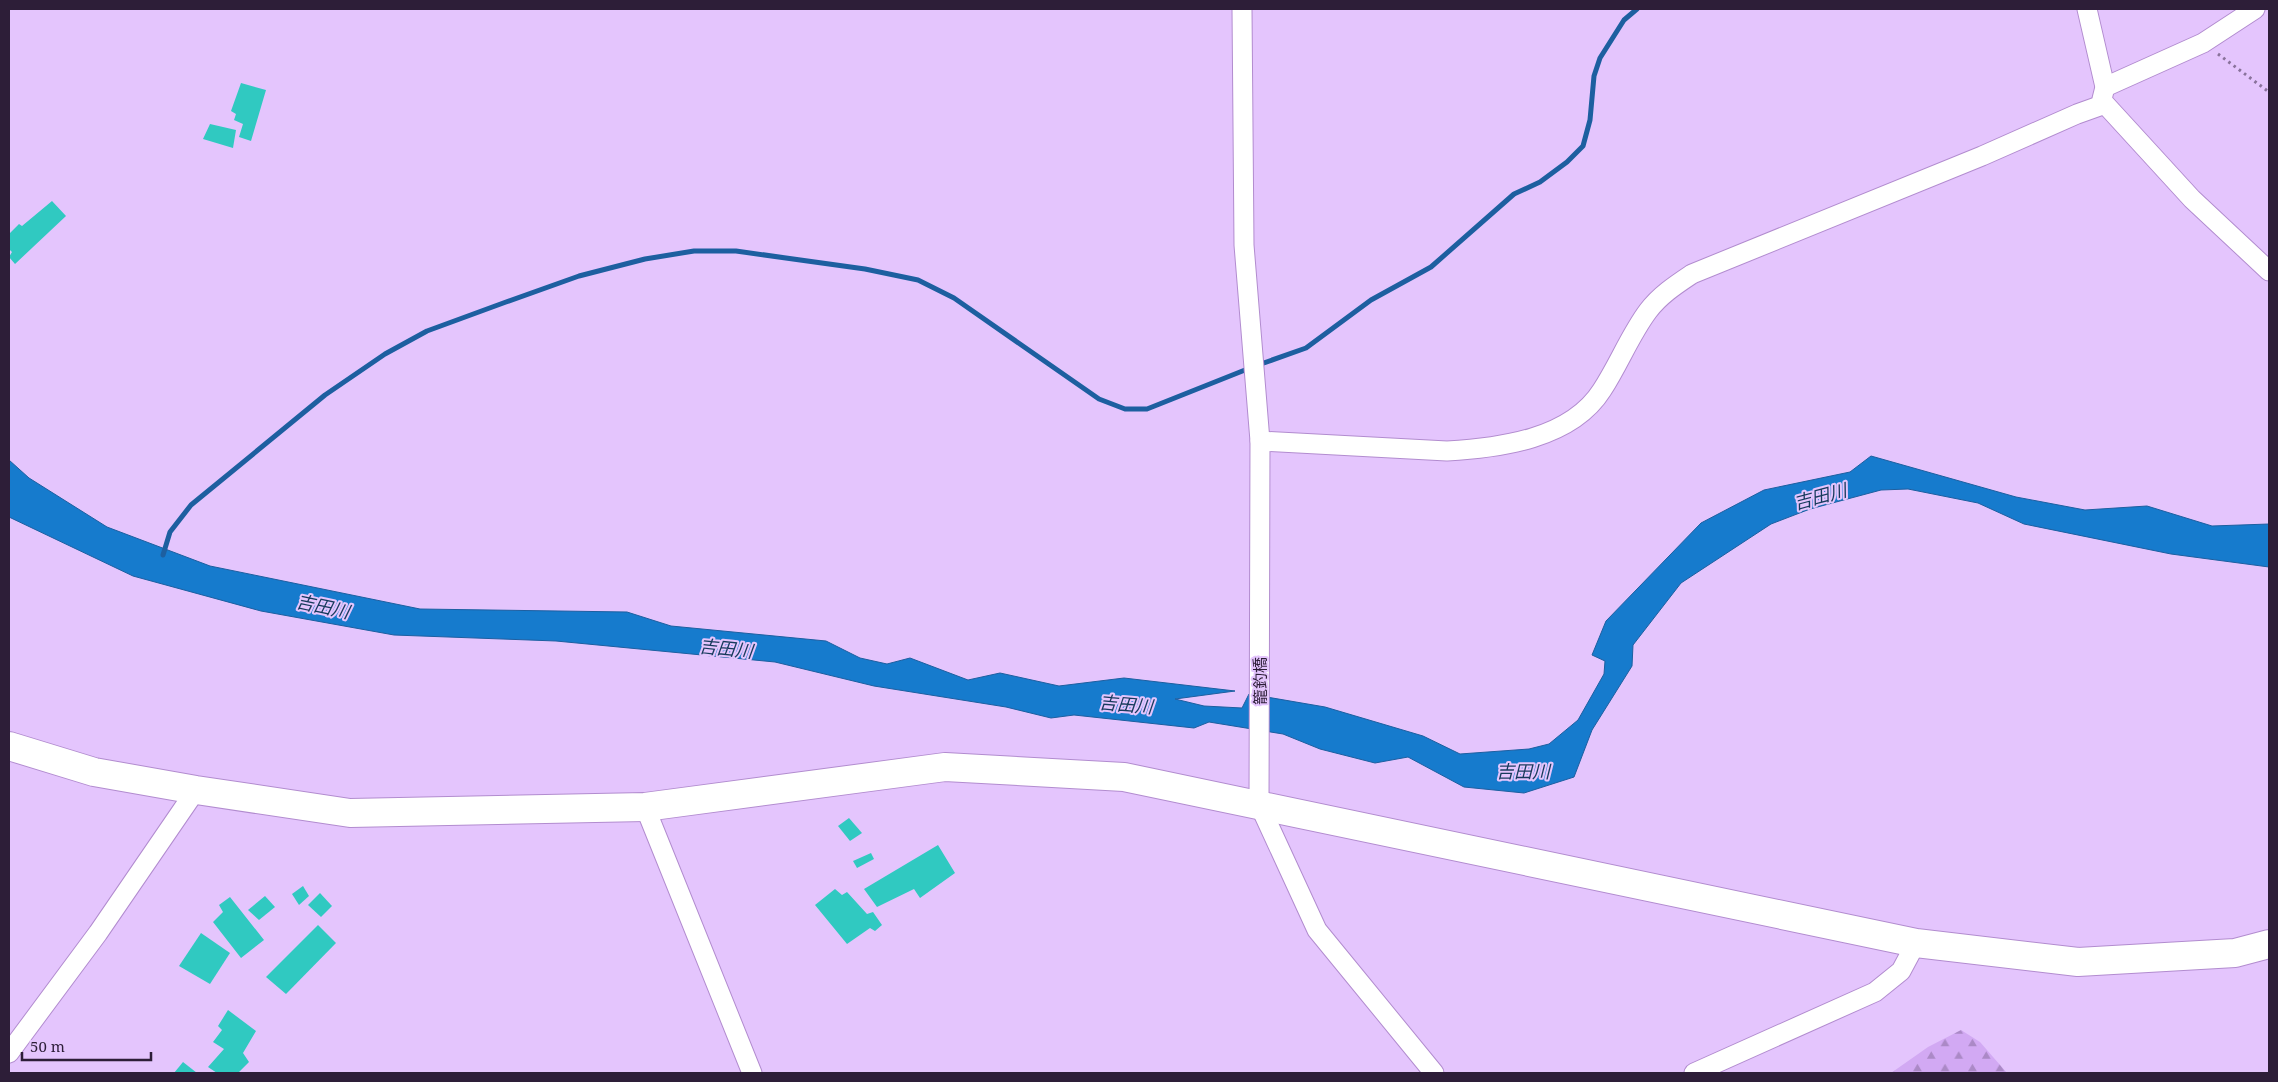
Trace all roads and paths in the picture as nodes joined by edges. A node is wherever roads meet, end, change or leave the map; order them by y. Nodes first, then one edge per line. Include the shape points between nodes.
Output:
1 (1242, 9) edge
2 (2087, 9) edge
3 (2255, 9) edge
4 (2203, 43) junction
5 (2269, 92) edge
6 (2103, 96) junction
7 (2269, 271) edge
8 (1260, 441) junction
9 (9, 746) edge
10 (196, 790) junction
11 (1259, 804) junction
12 (645, 807) junction
13 (1916, 943) junction
14 (2269, 944) edge
15 (9, 1053) edge
16 (752, 1073) edge
17 (1434, 1073) edge
18 (1694, 1073) edge

1 - 8 street, 籠釣橋 via 1244,246
2 - 6 street
3 - 4 street
4 - 5 path
4 - 6 street
6 - 7 street via 2105,104 2192,199
6 - 8 street via 1982,156 1692,274 1649,310 1602,391 1590,405 1572,420 1531,438 1477,449 1447,451
8 - 11 street, 籠釣橋
9 - 10 street via 94,772
10 - 12 street via 350,813
10 - 15 street via 98,933
11 - 12 street via 1124,777 945,767
11 - 13 street
11 - 17 street via 1317,930
12 - 16 street
13 - 14 street via 2078,962 2235,953
13 - 18 street via 1901,971 1875,992

